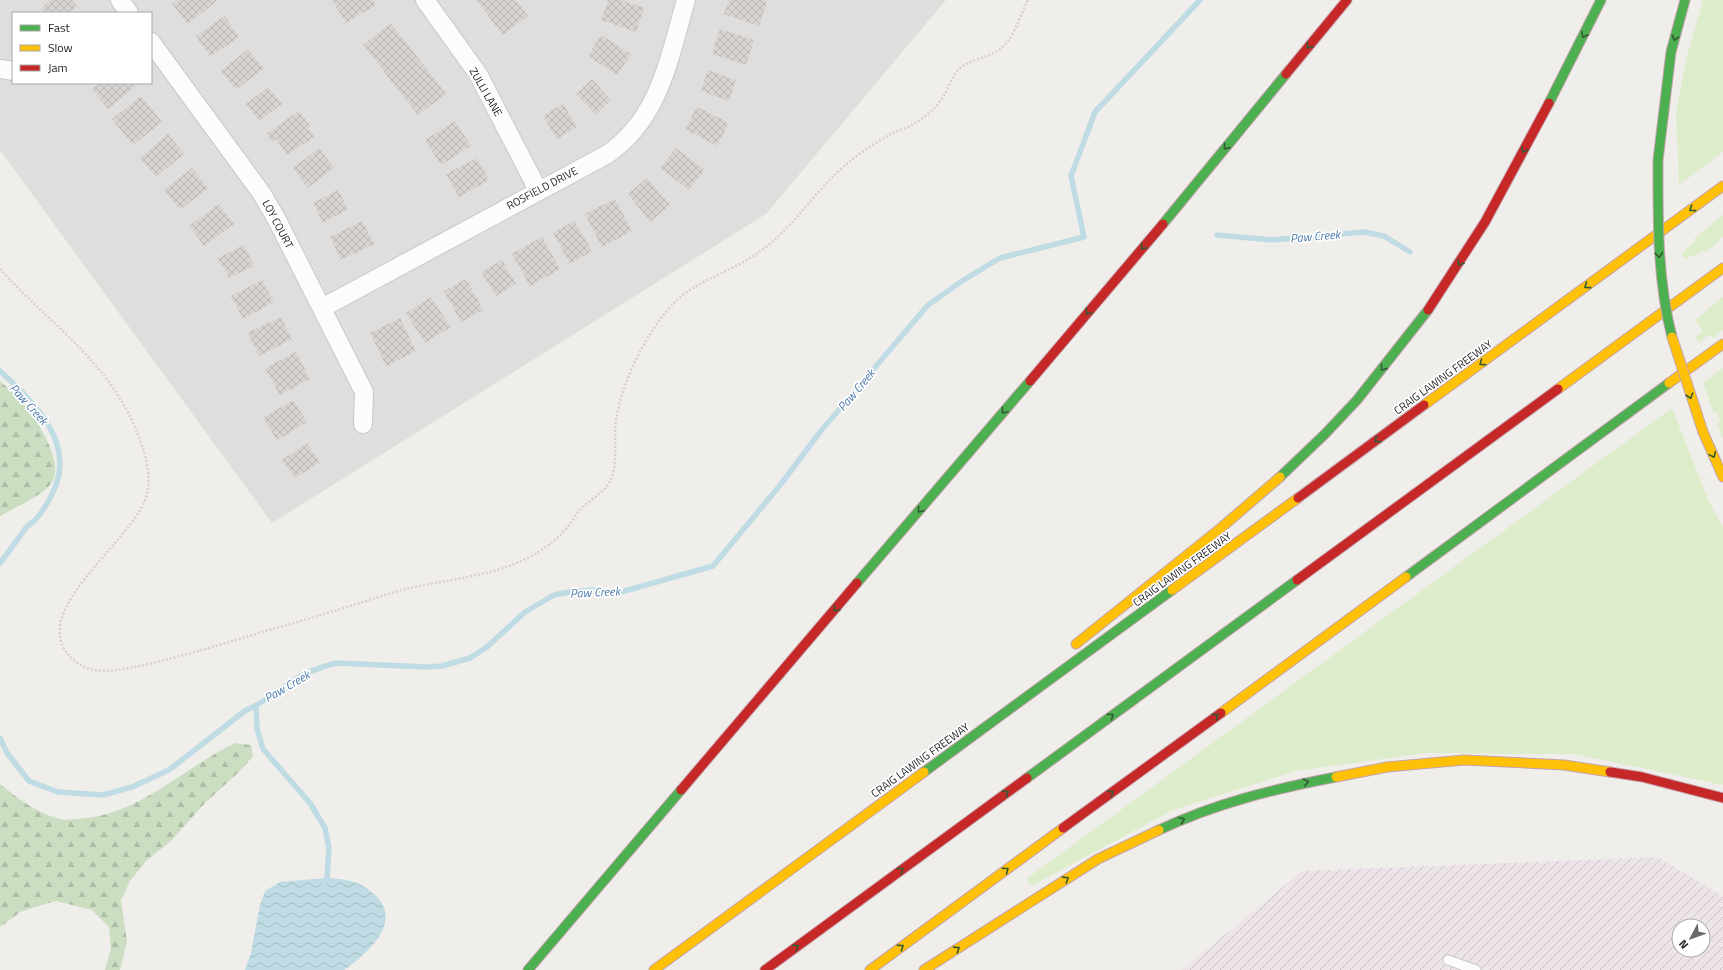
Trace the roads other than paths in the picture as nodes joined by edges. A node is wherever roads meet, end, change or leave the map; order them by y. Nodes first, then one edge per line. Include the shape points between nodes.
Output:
1 (120, 0) edge
2 (425, 0) edge
3 (686, 0) edge
4 (1347, 0) edge
5 (1602, 0) edge
6 (1685, 0) edge
7 (129, 12) edge
8 (152, 43) edge
9 (0, 69) edge
10 (12, 71) edge
11 (1723, 186) edge
12 (538, 190) junction
13 (1723, 268) edge
14 (322, 308) junction
15 (1723, 344) edge
16 (363, 424) dead end
17 (1723, 477) edge
18 (1067, 651) dead end
19 (1018, 691) dead end
20 (890, 796) junction
21 (1723, 798) edge
22 (1448, 960) dead end
23 (528, 970) edge
24 (654, 970) edge
25 (765, 970) edge
26 (870, 970) edge
27 (924, 970) edge
28 (1476, 970) edge

1 - 7 street
2 - 12 street, ZULLI LANE via 478,74
3 - 12 street, ROSFIELD DRIVE via 661,85 636,129 622,144 606,155
4 -> 23 highway via 1152,237
5 -> 18 highway via 1511,176 1471,244 1440,295 1372,383 1299,460 1240,513
6 -> 17 highway, bridge via 1671,52 1658,160 1658,246 1663,293 1683,377
8 - 14 street, LOY COURT via 262,194
9 - 10 street
11 -> 20 highway, CRAIG LAWING FREEWAY
12 - 14 street, ROSFIELD DRIVE
25 -> 13 highway
14 - 16 street, LOY COURT via 364,392
26 -> 15 highway
19 - 20 highway
20 - 24 highway, CRAIG LAWING FREEWAY
27 -> 21 highway via 1098,859 1217,806 1284,786 1388,767 1472,760 1564,765 1642,776
22 - 28 lane

